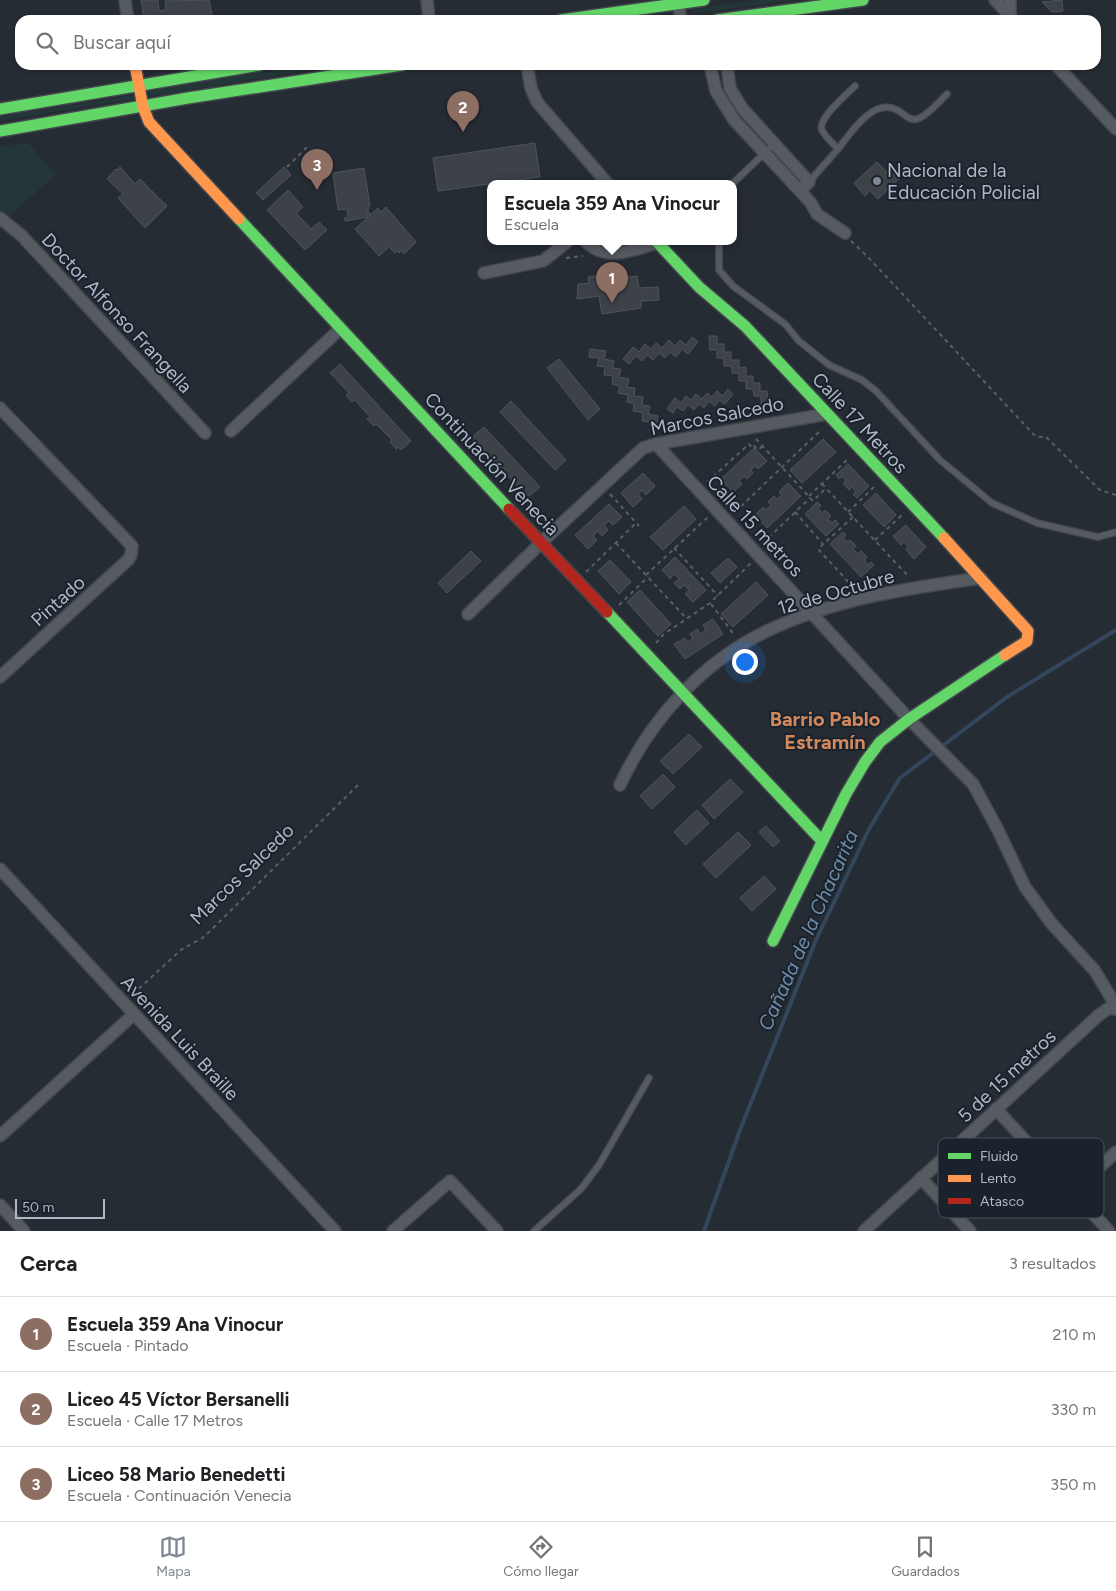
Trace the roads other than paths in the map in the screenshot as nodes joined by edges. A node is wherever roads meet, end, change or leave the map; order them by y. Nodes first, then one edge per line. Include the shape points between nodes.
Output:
1 (125, 0) edge
2 (427, 0) edge
3 (704, 0) edge
4 (863, 0) edge
5 (995, 0) edge
6 (1010, 0) edge
7 (678, 2) edge
8 (127, 15) edge
9 (429, 15) edge
10 (594, 15) edge
11 (680, 15) edge
12 (758, 15) edge
13 (1009, 15) edge
14 (1012, 15) edge
15 (136, 70) edge
16 (228, 70) edge
17 (370, 70) edge
18 (528, 70) edge
19 (711, 70) edge
20 (728, 70) edge
21 (1061, 70) edge
22 (138, 84) junction
23 (855, 86) dead end
24 (947, 94) dead end
25 (143, 107) junction
26 (0, 109) edge
27 (1116, 129) edge
28 (0, 131) edge
29 (774, 144) junction
30 (838, 149) junction
31 (765, 153) junction
32 (605, 180) edge
33 (736, 180) edge
34 (809, 182) junction
35 (800, 191) junction
36 (0, 218) edge
37 (845, 233) road end
38 (563, 245) edge
39 (591, 245) edge
40 (648, 245) edge
41 (660, 245) edge
42 (718, 245) edge
43 (484, 273) dead end
44 (340, 329) junction
45 (0, 408) edge
46 (830, 416) junction
47 (231, 431) dead end
48 (205, 434) dead end
49 (656, 444) junction
50 (1116, 532) edge
51 (542, 542) junction
52 (981, 578) junction
53 (813, 613) junction
54 (468, 614) dead end
55 (0, 677) edge
56 (682, 693) junction
57 (909, 719) junction
58 (620, 785) dead end
59 (822, 841) junction
60 (0, 869) edge
61 (773, 941) dead end
62 (1114, 1008) edge
63 (134, 1014) junction
64 (649, 1078) dead end
65 (996, 1109) junction
66 (0, 1136) edge
67 (964, 1138) edge
68 (1023, 1138) edge
69 (1116, 1152) edge
70 (938, 1162) edge
71 (1104, 1163) edge
72 (921, 1178) junction
73 (938, 1196) edge
74 (0, 1205) edge
75 (958, 1218) edge
76 (1096, 1218) edge
77 (24, 1231) edge
78 (335, 1231) edge
79 (393, 1231) edge
80 (497, 1231) edge
81 (534, 1231) edge
82 (864, 1231) edge
83 (970, 1231) edge
84 (1108, 1231) edge

1 - 8 street
2 - 9 street
3 - 7 street
4 - 12 street
5 - 13 street
6 - 14 street
7 - 10 street
7 - 11 street
15 - 22 street, Continuación Venecia
16 - 22 street
17 - 25 street
18 - 32 street via 537,102
19 - 31 street via 722,105
20 - 29 street via 735,99
21 - 27 street
22 - 25 street, Continuación Venecia
22 - 26 street
23 - 30 lane via 821,124
24 - 30 lane via 914,120 896,109 884,107 873,112 851,130
25 - 28 street
25 - 44 street, Continuación Venecia via 149,122
29 - 31 lane
29 - 34 street
30 - 34 lane
31 - 33 lane
31 - 35 street
34 - 35 street
35 - 37 street via 817,214
36 - 48 street, Doctor Alfonso Frangella via 22,236
38 - 43 street via 543,261
39 - 40 street via 603,253 626,252
41 - 46 street, Calle 17 Metros via 699,287 745,326
42 - 50 lane via 720,270 733,286 785,324 829,365 862,380 876,391 940,460 992,503 1037,523 1098,537
44 - 47 street
44 - 51 street, Continuación Venecia
45 - 55 street, Pintado via 132,546 129,559
46 - 49 street, Marcos Salcedo
46 - 52 street, Calle 17 Metros
49 - 51 street, Marcos Salcedo via 643,448
49 - 53 street, Calle 15 metros
51 - 54 street, Marcos Salcedo
51 - 56 street, Continuación Venecia
52 - 53 street, 12 de Octubre via 919,587
52 - 57 street, Calle 17 Metros via 1028,630 1027,641
53 - 56 street, 12 de Octubre via 767,631 742,646 716,663
53 - 57 street, Calle 15 metros
56 - 58 street, 12 de Octubre via 630,762
56 - 59 street, Continuación Venecia
57 - 59 street via 880,742 865,762
57 - 62 street, Calle 15 metros via 973,784 1025,888 1094,971
59 - 61 street
60 - 63 street, Avenida Luis Braille
62 - 65 street, 5 de 15 metros via 1099,1014
63 - 66 street
63 - 78 street, Avenida Luis Braille
64 - 81 lane via 581,1189
65 - 67 street, 5 de 15 metros
65 - 68 street
69 - 71 street
70 - 72 street, 5 de 15 metros
72 - 73 street
72 - 82 street, 5 de 15 metros
74 - 77 street
75 - 83 street
76 - 84 street
79 - 80 street via 450,1181

